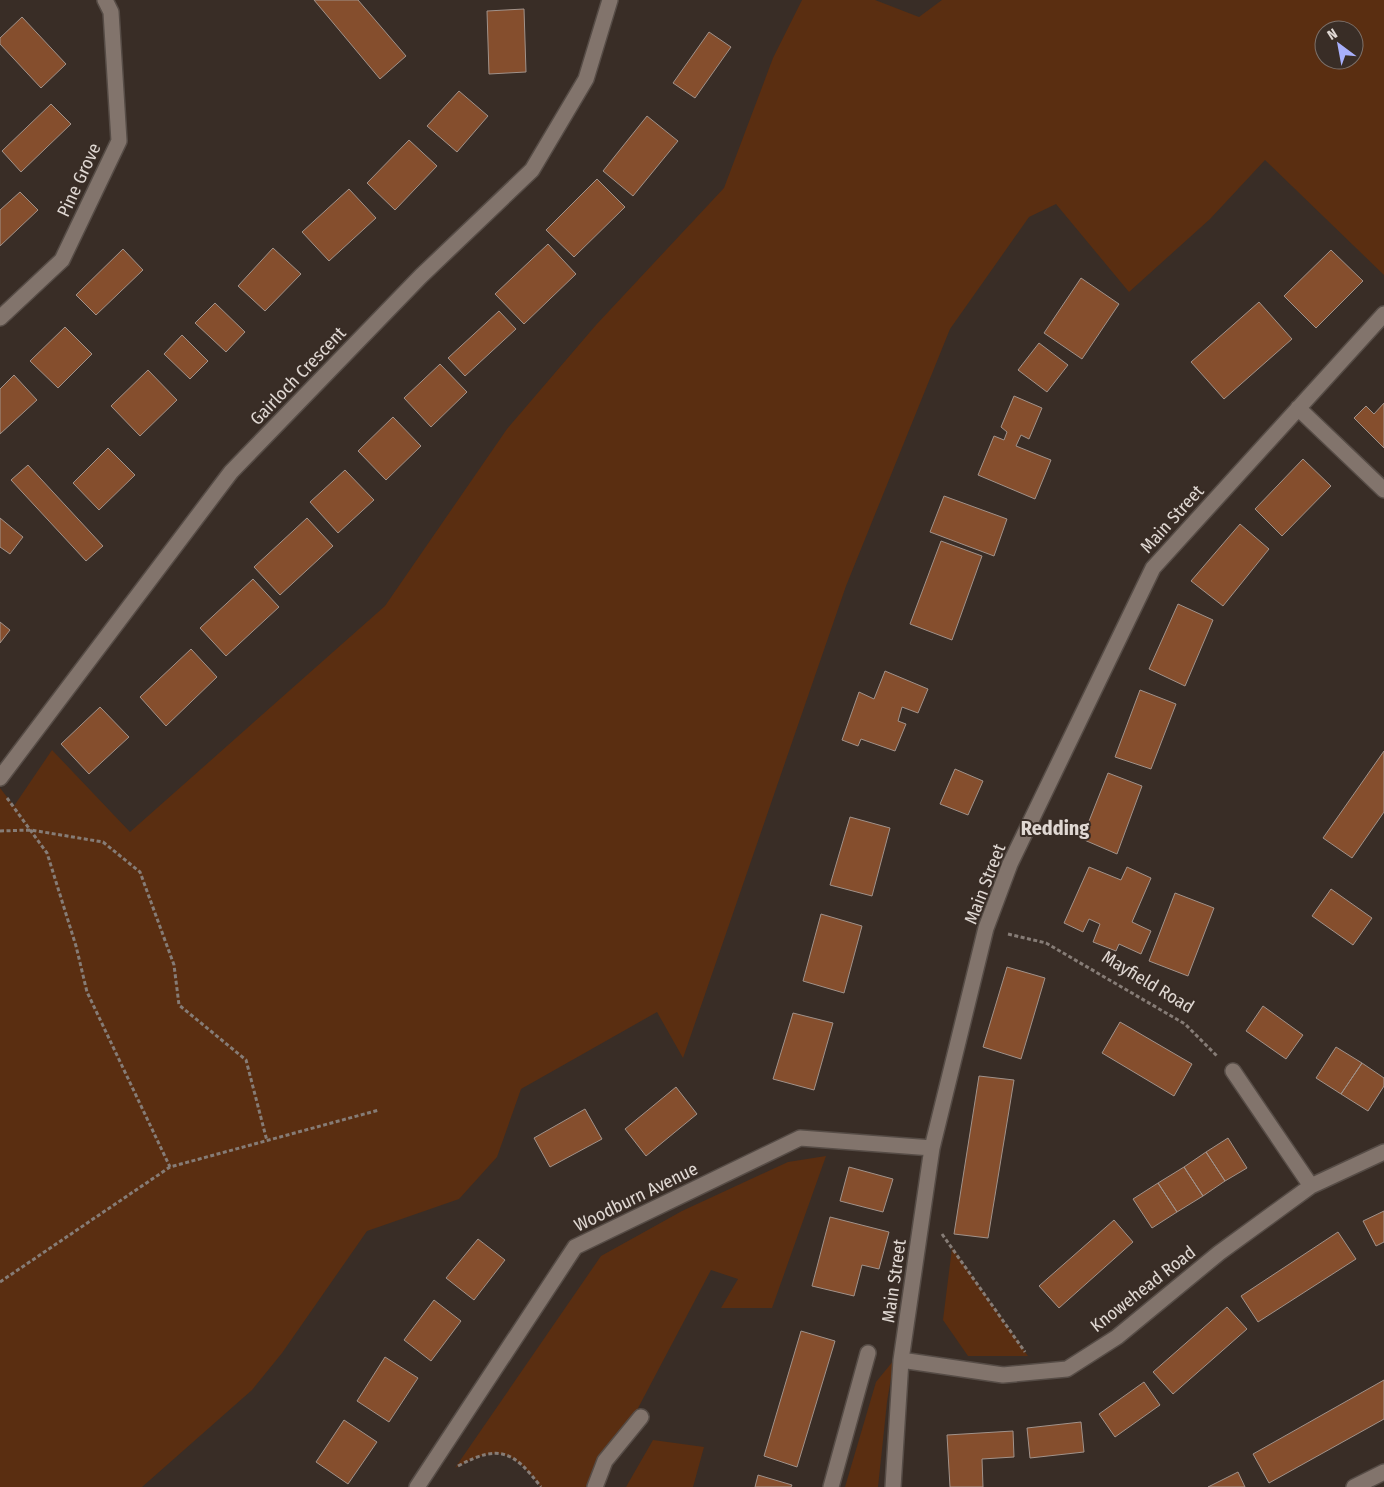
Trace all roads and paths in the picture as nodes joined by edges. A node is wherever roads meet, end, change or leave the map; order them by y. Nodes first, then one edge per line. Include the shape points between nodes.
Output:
1 (105, 0) edge
2 (610, 0) edge
3 (1384, 314) edge
4 (0, 318) edge
5 (1298, 408) junction
6 (1384, 490) edge
7 (0, 778) edge
8 (5, 794) dead end
9 (31, 830) junction
10 (0, 831) edge
11 (986, 928) junction
12 (1233, 1071) joint
13 (379, 1110) dead end
14 (267, 1141) junction
15 (932, 1148) junction
16 (1384, 1152) edge
17 (170, 1167) junction
18 (1311, 1186) junction
19 (923, 1207) junction
20 (0, 1282) edge
21 (868, 1353) dead end
22 (901, 1360) junction
23 (1039, 1371) junction
24 (642, 1418) dead end
25 (492, 1453) dead end
26 (1384, 1472) edge
27 (417, 1487) edge
28 (541, 1487) edge
29 (595, 1487) edge
30 (831, 1487) edge
31 (892, 1487) edge
32 (1354, 1487) edge

1 - 4 street, Pine Grove via 111,12 118,141 62,260
2 - 7 street, Gairloch Crescent via 586,80 532,170 421,276 232,472
3 - 5 street, Main Street
5 - 6 street
5 - 11 street, Main Street via 1153,568 1010,864
8 - 9 path
9 - 10 path
9 - 14 path via 103,842 140,872 174,964 179,1005 246,1060
9 - 17 path via 47,853 87,992
11 - 12 path, Mayfield Road via 1046,943 1185,1024
11 - 15 street, Main Street
12 - 18 street
13 - 14 path
14 - 17 path
15 - 19 street, Main Street
15 - 27 street, Woodburn Avenue via 800,1138 575,1247
16 - 18 street, Knowehead Road
17 - 20 path
18 - 23 street, Knowehead Road via 1219,1253 1117,1337 1067,1368
19 - 22 street, Main Street
19 - 23 path
21 - 30 street
22 - 23 street, Knowehead Road via 1004,1375
22 - 31 street, Main Street
24 - 29 street via 605,1462
25 - 28 path via 507,1455 523,1464
26 - 32 street

